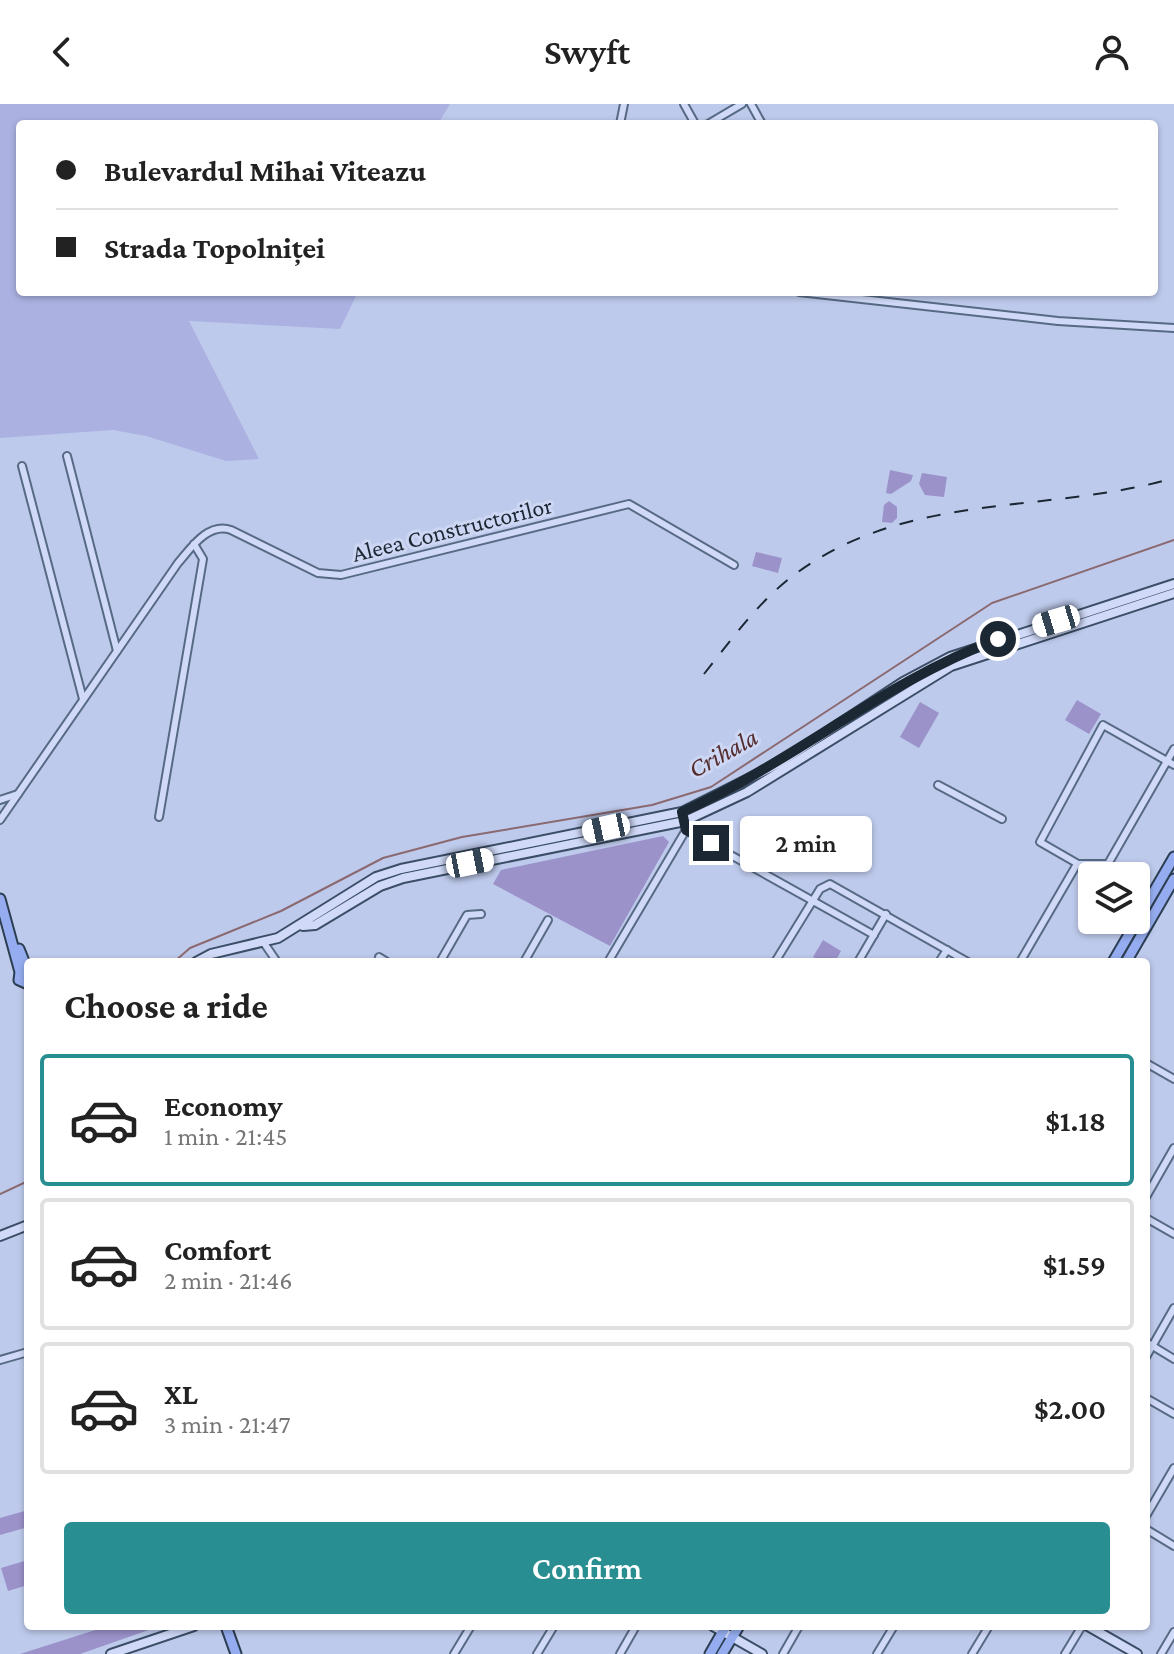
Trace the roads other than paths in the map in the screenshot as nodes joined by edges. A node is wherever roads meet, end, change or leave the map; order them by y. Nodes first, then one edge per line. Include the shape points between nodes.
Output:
1 (742, 104) edge
2 (714, 120) edge
3 (835, 296) edge
4 (1174, 328) edge
5 (67, 456) dead end
6 (22, 466) dead end
7 (194, 544) junction
8 (734, 565) dead end
9 (1174, 584) edge
10 (1163, 592) junction
11 (1174, 593) edge
12 (117, 651) junction
13 (83, 700) junction
14 (1174, 749) edge
15 (1171, 763) edge
16 (938, 785) dead end
17 (18, 794) junction
18 (0, 800) edge
19 (159, 817) dead end
20 (1002, 819) dead end
21 (0, 820) edge
22 (684, 821) junction
23 (1174, 857) edge
24 (1077, 864) junction
25 (1174, 879) edge
26 (0, 899) edge
27 (1150, 899) edge
28 (813, 900) junction
29 (481, 914) dead end
30 (886, 914) junction
31 (548, 920) dead end
32 (1129, 934) edge
33 (874, 935) junction
34 (264, 943) junction
35 (947, 950) junction
36 (204, 958) edge
37 (274, 958) edge
38 (442, 958) edge
39 (526, 958) edge
40 (610, 958) edge
41 (777, 958) edge
42 (860, 958) edge
43 (942, 958) edge
44 (961, 958) edge
45 (1022, 958) edge
46 (1115, 958) edge
47 (1128, 958) edge
48 (24, 967) edge
49 (1150, 1065) edge
50 (1174, 1079) edge
51 (1174, 1148) edge
52 (1150, 1190) edge
53 (1150, 1220) edge
54 (24, 1227) edge
55 (1174, 1234) edge
56 (0, 1236) edge
57 (1174, 1308) edge
58 (1150, 1343) edge
59 (1150, 1345) edge
60 (24, 1353) edge
61 (1174, 1359) edge
62 (0, 1360) edge
63 (1150, 1400) edge
64 (1174, 1414) edge
65 (1174, 1468) edge
66 (1150, 1509) edge
67 (1150, 1531) edge
68 (1174, 1546) edge
69 (182, 1630) edge
70 (227, 1630) edge
71 (469, 1630) edge
72 (552, 1630) edge
73 (634, 1630) edge
74 (797, 1630) edge
75 (892, 1630) edge
76 (987, 1630) edge
77 (1080, 1630) edge
78 (1095, 1630) edge
79 (727, 1631) edge
80 (1174, 1632) edge
81 (111, 1654) edge
82 (236, 1654) edge
83 (454, 1654) edge
84 (537, 1654) edge
85 (620, 1654) edge
86 (710, 1654) edge
87 (722, 1654) edge
88 (762, 1654) edge
89 (783, 1654) edge
90 (877, 1654) edge
91 (972, 1654) edge
92 (1065, 1654) edge
93 (1137, 1654) edge
94 (1161, 1654) edge

1 - 2 street
3 - 4 street
5 - 12 street
6 - 13 street
7 - 8 street, Aleea Constructorilor via 224,528 318,573 341,575 629,504
7 - 12 street
7 - 19 street via 203,559
9 - 10 main road
10 - 11 main road
10 - 22 main road via 936,664 747,792
12 - 13 street
13 - 17 street
14 - 15 street
15 - 24 street via 1108,864
15 - 24 street via 1103,725 1040,842
16 - 20 street
17 - 18 street
17 - 21 street
22 - 28 street
22 - 34 main road via 401,869 376,877 302,926
22 - 40 street
23 - 27 main road
24 - 45 street
25 - 47 main road
26 - 48 main road
28 - 30 street via 830,884
28 - 33 street
28 - 41 street
29 - 38 street via 467,915
30 - 33 street
30 - 35 street
31 - 39 street
32 - 46 main road
33 - 42 street
34 - 36 main road
34 - 37 street
35 - 43 street
35 - 44 street
49 - 50 street
51 - 52 street
53 - 55 street
54 - 56 main road
57 - 58 street
59 - 61 street
60 - 62 street
63 - 64 street
65 - 66 street
67 - 68 street
69 - 81 main road
70 - 82 main road
71 - 83 street
72 - 84 street
73 - 85 street
74 - 89 street
75 - 90 street
76 - 91 street
77 - 92 street
78 - 93 main road
79 - 86 main road
79 - 87 main road
79 - 88 main road
80 - 94 street

